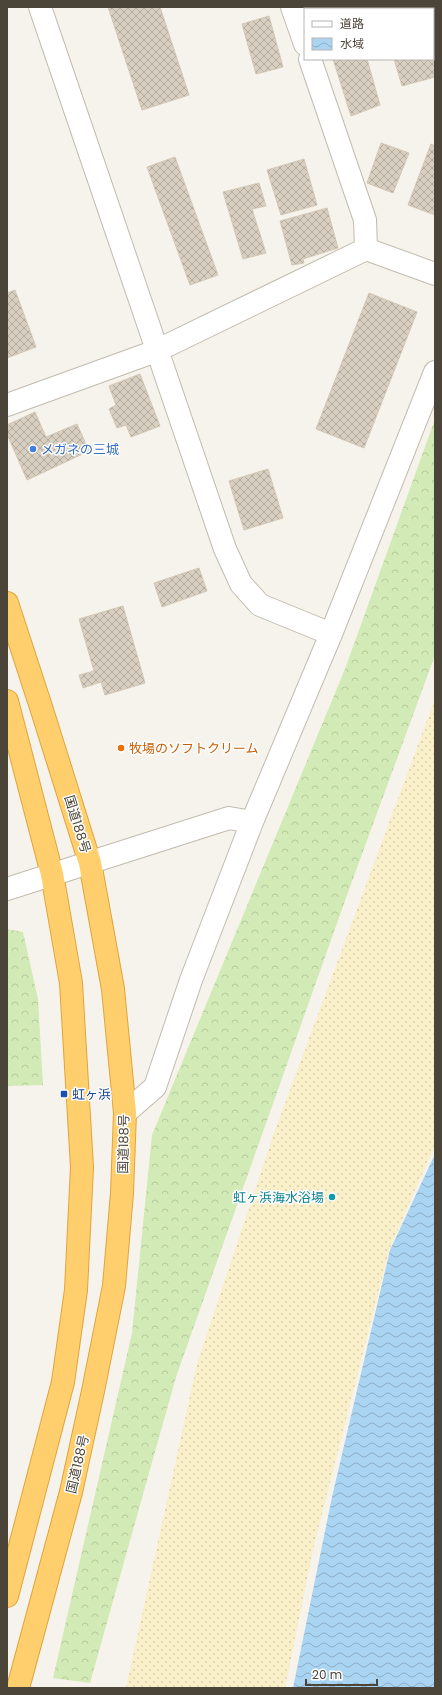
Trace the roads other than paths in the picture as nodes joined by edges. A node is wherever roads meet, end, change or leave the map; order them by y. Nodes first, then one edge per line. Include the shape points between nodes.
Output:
1 (40, 7) edge
2 (292, 7) edge
3 (304, 41) edge
4 (310, 60) edge
5 (366, 249) junction
6 (435, 274) edge
7 (156, 351) junction
8 (435, 372) edge
9 (7, 405) edge
10 (7, 603) edge
11 (331, 634) junction
12 (7, 701) edge
13 (252, 822) junction
14 (90, 863) junction
15 (52, 874) junction
16 (7, 889) edge
17 (125, 1113) junction
18 (7, 1596) edge
19 (18, 1688) edge

1 - 7 street
2 - 3 street
4 - 5 street via 365,220
5 - 6 street
5 - 7 street
7 - 9 street
7 - 11 street via 225,549 241,584 260,605
8 - 11 street
10 - 14 highway, 国道188号
11 - 13 street
12 - 15 highway
13 - 14 street via 229,818
13 - 17 street via 191,980 155,1087
14 - 15 street
14 - 17 highway, 国道188号 via 113,989
15 - 16 street
15 - 18 highway via 71,983 75,1033 82,1167 76,1290 63,1382
17 - 19 highway, 国道188号 via 122,1193 112,1293 71,1492

